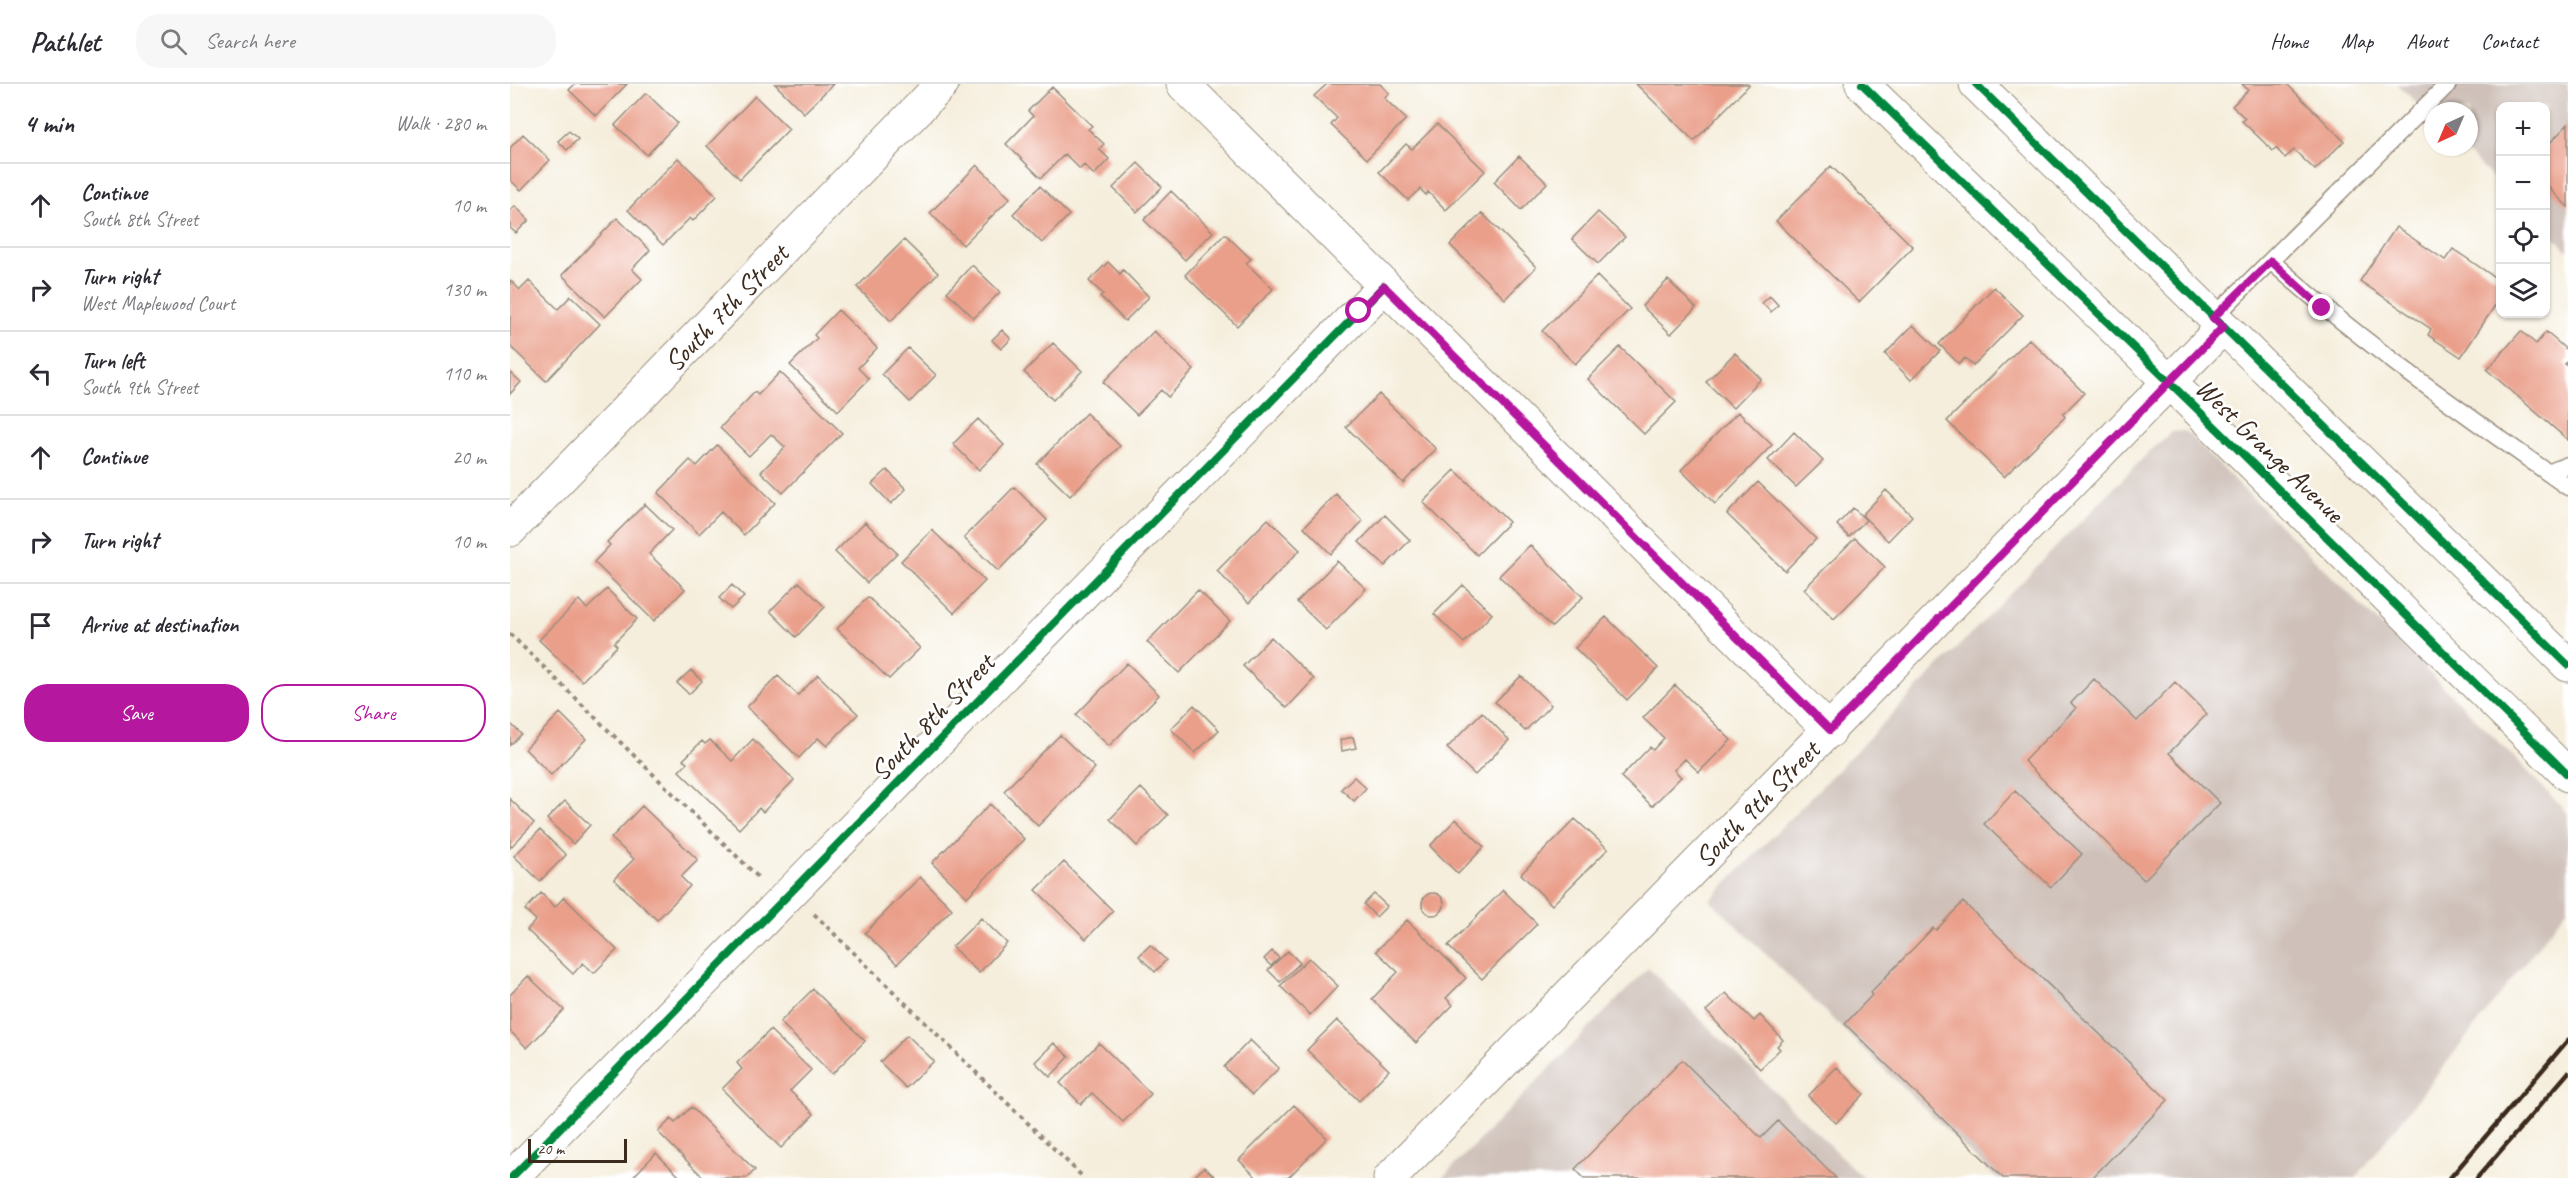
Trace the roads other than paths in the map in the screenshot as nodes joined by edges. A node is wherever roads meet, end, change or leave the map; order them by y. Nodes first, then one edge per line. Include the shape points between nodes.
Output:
1 (942, 84) edge
2 (1183, 84) edge
3 (1862, 84) edge
4 (1976, 84) edge
5 (2448, 84) edge
6 (2271, 261) junction
7 (1384, 286) junction
8 (2218, 322) junction
9 (2168, 382) junction
10 (2568, 465) edge
11 (2548, 473) junction
12 (2568, 487) edge
13 (510, 530) edge
14 (2568, 665) edge
15 (1830, 730) junction
16 (2568, 775) edge
17 (511, 1178) edge
18 (1390, 1178) edge

1 - 13 street, South 7th Street
2 - 7 street
3 - 9 street, West Grange Avenue
4 - 8 street, West Grange Avenue
5 - 6 lane
6 - 8 lane
6 - 11 lane via 2377,351
7 - 15 street
7 - 17 street, South 8th Street
8 - 9 street, South 9th Street
8 - 14 street, West Grange Avenue
9 - 15 street, South 9th Street
9 - 16 street, West Grange Avenue
10 - 11 lane
11 - 12 lane
15 - 18 street, South 9th Street

